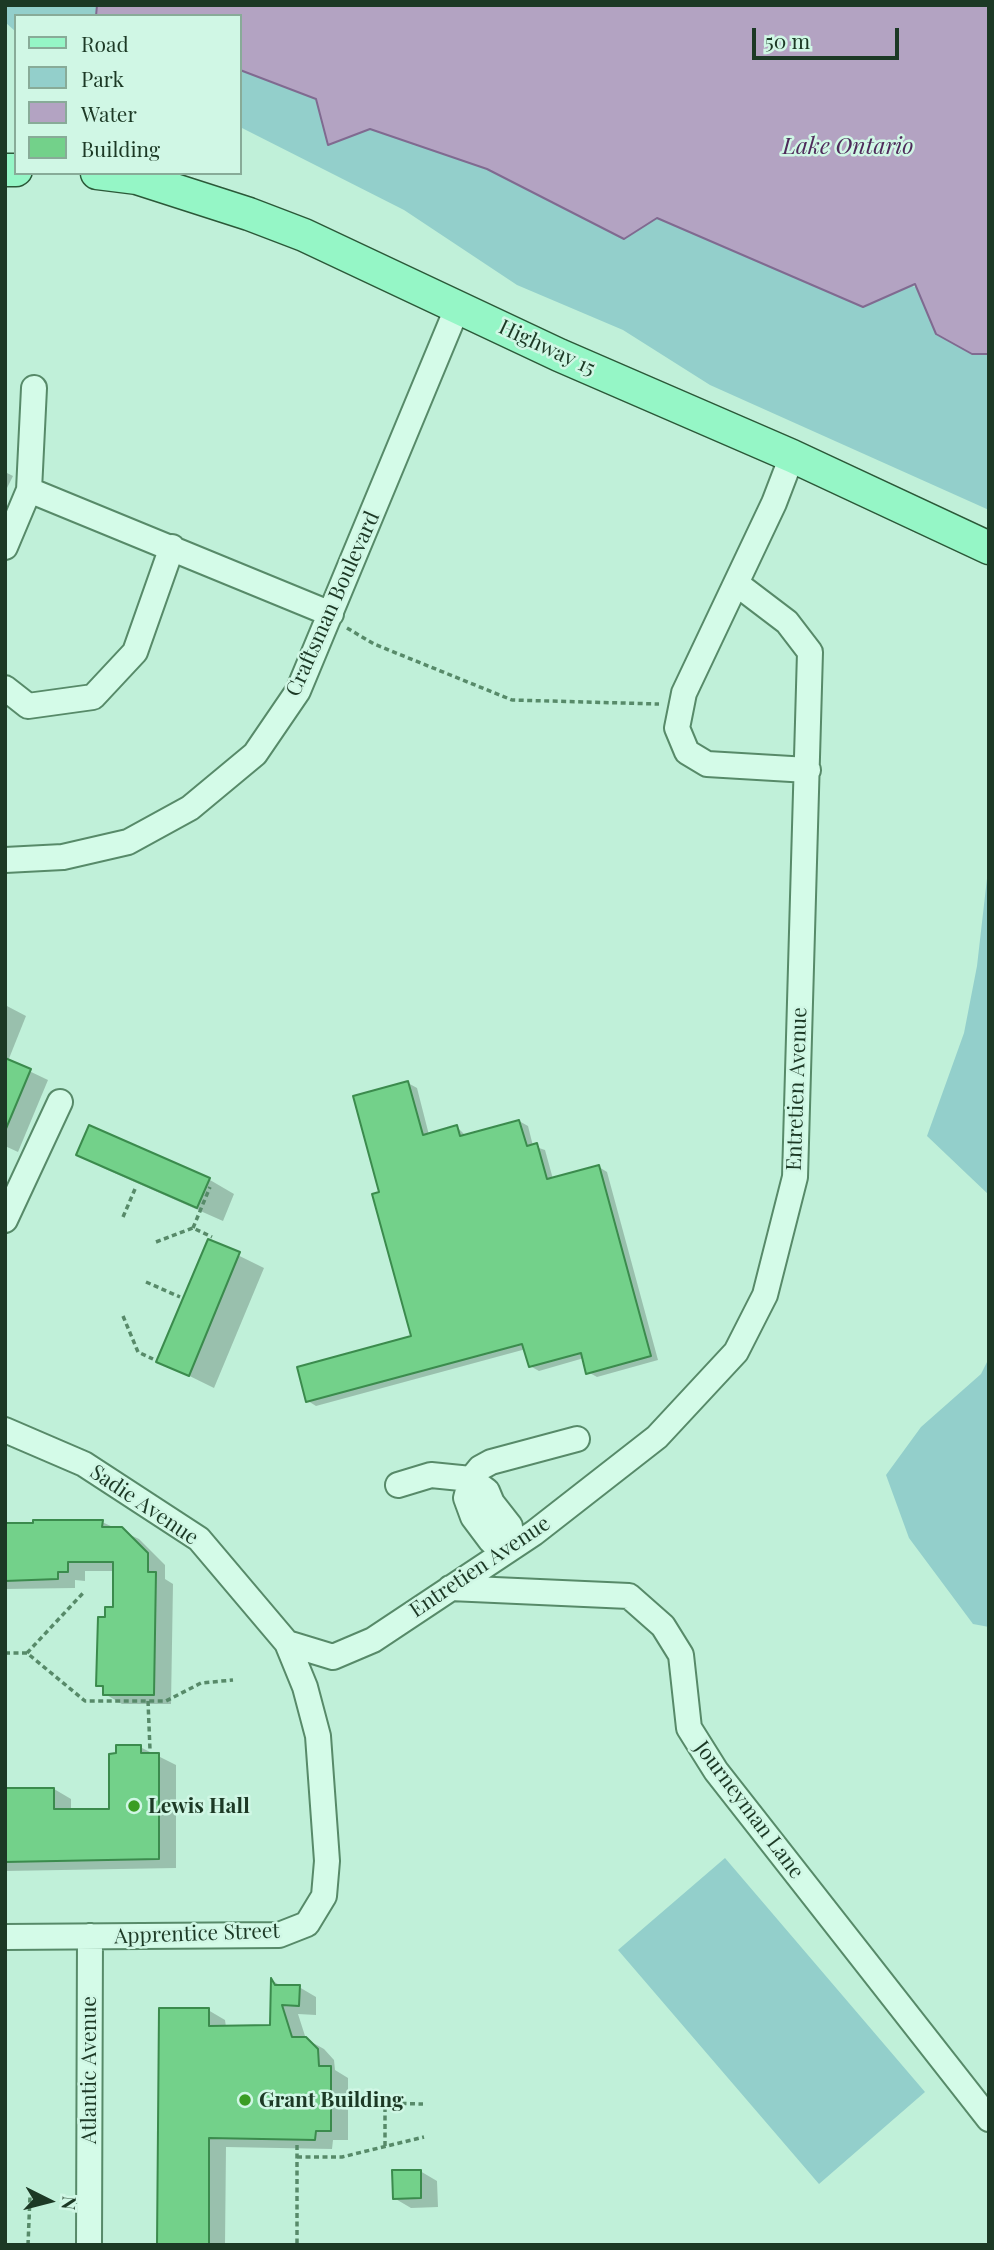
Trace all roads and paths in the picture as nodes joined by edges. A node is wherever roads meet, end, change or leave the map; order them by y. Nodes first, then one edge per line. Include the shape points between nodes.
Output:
1 (113, 175) edge
2 (458, 306) junction
3 (34, 388) dead end
4 (792, 456) junction
5 (29, 490) junction
6 (5, 547) edge
7 (172, 547) junction
8 (989, 548) edge
9 (737, 584) junction
10 (339, 621) junction
11 (5, 688) edge
12 (684, 693) junction
13 (808, 770) junction
14 (5, 860) edge
15 (60, 1102) dead end
16 (210, 1187) dead end
17 (135, 1189) dead end
18 (11, 1192) edge
19 (123, 1217) dead end
20 (5, 1220) edge
21 (193, 1228) junction
22 (212, 1237) dead end
23 (156, 1242) dead end
24 (146, 1282) dead end
25 (180, 1297) dead end
26 (123, 1316) dead end
27 (153, 1359) dead end
28 (5, 1430) edge
29 (578, 1439) dead end
30 (471, 1479) junction
31 (398, 1485) dead end
32 (510, 1548) junction
33 (450, 1588) junction
34 (83, 1592) dead end
35 (287, 1643) junction
36 (5, 1653) edge
37 (27, 1653) junction
38 (333, 1657) junction
39 (233, 1680) dead end
40 (148, 1701) junction
41 (310, 1704) junction
42 (149, 1751) dead end
43 (90, 1936) junction
44 (5, 1937) edge
45 (423, 2104) dead end
46 (989, 2119) edge
47 (424, 2137) dead end
48 (297, 2145) dead end
49 (385, 2146) junction
50 (297, 2157) junction
51 (30, 2196) dead end
52 (28, 2245) edge
53 (89, 2245) edge
54 (297, 2245) edge

1 - 2 main road, Highway 15 via 137,178 249,214
2 - 4 main road, Highway 15
2 - 10 street, Craftsman Boulevard
3 - 5 street
4 - 8 main road, Highway 15
4 - 9 street
5 - 6 street
5 - 7 street
7 - 10 street
7 - 11 street via 135,652 93,697 28,706
9 - 12 street
9 - 13 street, Entretien Avenue via 787,622 810,652
10 - 12 path via 374,644 512,700 657,705
10 - 14 street, Craftsman Boulevard via 255,754 190,808 128,842 63,857
12 - 13 street via 677,728 687,752 707,764
13 - 32 street, Entretien Avenue via 795,1177 765,1295 736,1352 657,1437
15 - 18 street
16 - 21 path
17 - 19 path
18 - 20 street
21 - 22 path
21 - 23 path
24 - 25 path
26 - 27 path via 138,1352
28 - 35 street, Sadie Avenue via 84,1464 199,1539
29 - 30 street via 491,1462
30 - 31 street via 431,1475
30 - 32 street via 487,1491 510,1527
32 - 33 street, Entretien Avenue
33 - 38 street, Entretien Avenue via 373,1640
33 - 46 street, Journeyman Lane via 629,1596 663,1626 681,1655 689,1728 716,1772
34 - 37 path
35 - 38 street
35 - 41 street, Apprentice Street
36 - 37 path
37 - 40 path via 85,1701
38 - 41 street
39 - 40 path via 201,1683 166,1701
40 - 42 path
41 - 43 street, Apprentice Street via 318,1736 327,1861 324,1896 307,1924 279,1936
43 - 44 street, Apprentice Street
43 - 53 street, Atlantic Avenue
45 - 49 path via 385,2103
47 - 49 path
48 - 50 path
49 - 50 path via 342,2157
50 - 54 path
51 - 52 path

